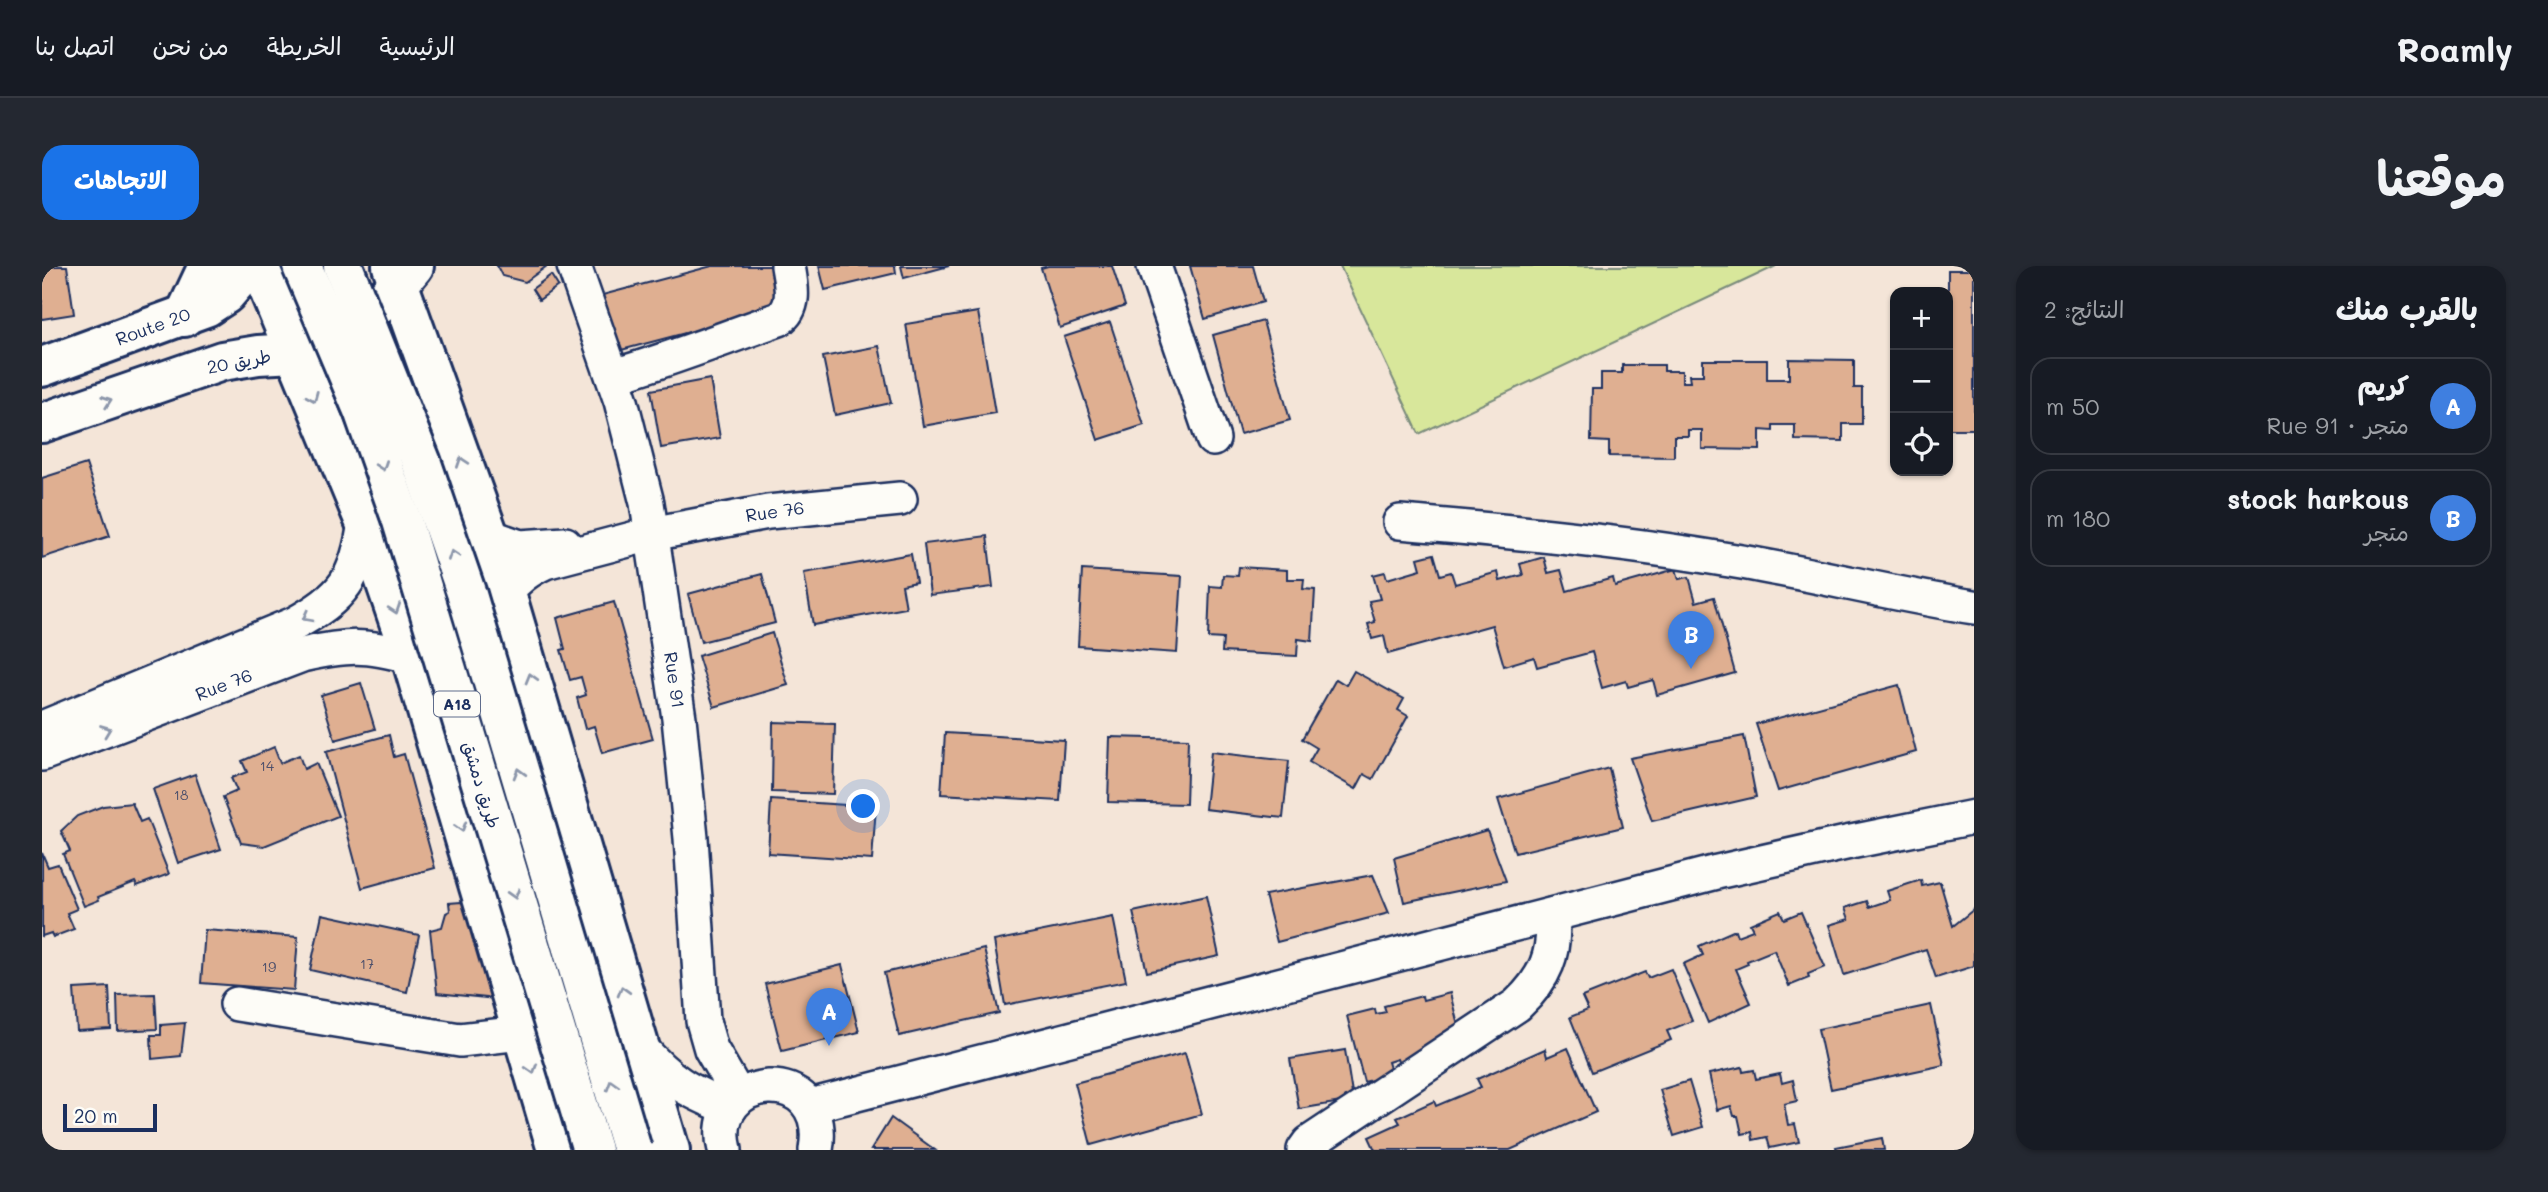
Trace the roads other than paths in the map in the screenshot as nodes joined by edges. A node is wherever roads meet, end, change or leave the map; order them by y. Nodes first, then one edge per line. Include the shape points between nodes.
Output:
1 (208, 266) edge
2 (250, 266) edge
3 (259, 266) edge
4 (302, 266) edge
5 (343, 266) edge
6 (574, 266) edge
7 (788, 266) edge
8 (1154, 266) edge
9 (402, 272) edge
10 (184, 317) junction
11 (295, 353) junction
12 (42, 367) edge
13 (613, 376) junction
14 (42, 423) edge
15 (1213, 439) dead end
16 (900, 499) dead end
17 (365, 522) junction
18 (1400, 522) dead end
19 (651, 534) junction
20 (489, 536) junction
21 (506, 592) junction
22 (1974, 607) edge
23 (265, 652) junction
24 (411, 657) junction
25 (99, 704) junction
26 (42, 728) edge
27 (42, 742) edge
28 (42, 754) edge
29 (1974, 817) edge
30 (1552, 915) junction
31 (237, 1004) dead end
32 (522, 1033) junction
33 (639, 1046) junction
34 (734, 1103) junction
35 (810, 1106) junction
36 (557, 1150) edge
37 (592, 1150) edge
38 (632, 1150) edge
39 (670, 1150) edge
40 (724, 1150) edge
41 (816, 1150) edge
42 (1304, 1150) edge

1 - 10 main road
2 - 10 main road, Route 20 via 226,294
3 - 11 main road
4 -> 37 main road, طريق دمشق / A18, bridge via 363,410 402,521
38 -> 5 main road, A18, bridge via 467,595 421,461
6 - 13 street, Rue 91
7 - 13 street via 792,298 779,318
8 - 15 street
9 - 11 main road, طريق 20 via 350,325
20 -> 9 main road
10 - 12 main road, Route 20
14 -> 11 main road, طريق 20 via 222,361
11 -> 17 main road
13 - 19 street, Rue 91 via 640,468
16 - 19 street, Rue 76 via 768,512
17 -> 23 street, Rue 76 via 360,555 346,584 323,608 295,624
17 -> 24 main road
18 - 22 street via 1541,534 1724,559
19 - 20 street, Rue 76 via 537,547
19 - 21 street, Rue 76 via 545,562 517,579
19 - 34 street, Rue 91 via 679,718 703,1021
20 - 21 main road
33 -> 21 main road
23 - 24 street, Rue 76 via 302,655 338,647 375,647
23 - 25 street, Rue 76
28 -> 23 street, Rue 76
24 -> 32 main road
25 - 26 street, Rue 76
25 - 27 street, Rue 76
29 - 30 street via 1717,872
30 - 35 street
30 - 42 street via 1551,955 1532,991
31 - 32 street via 460,1040
32 -> 36 main road
33 - 34 street via 680,1086 697,1096
33 - 39 main road
34 - 35 street via 763,1086 776,1086
34 - 40 street via 724,1121
35 - 41 street via 817,1120

